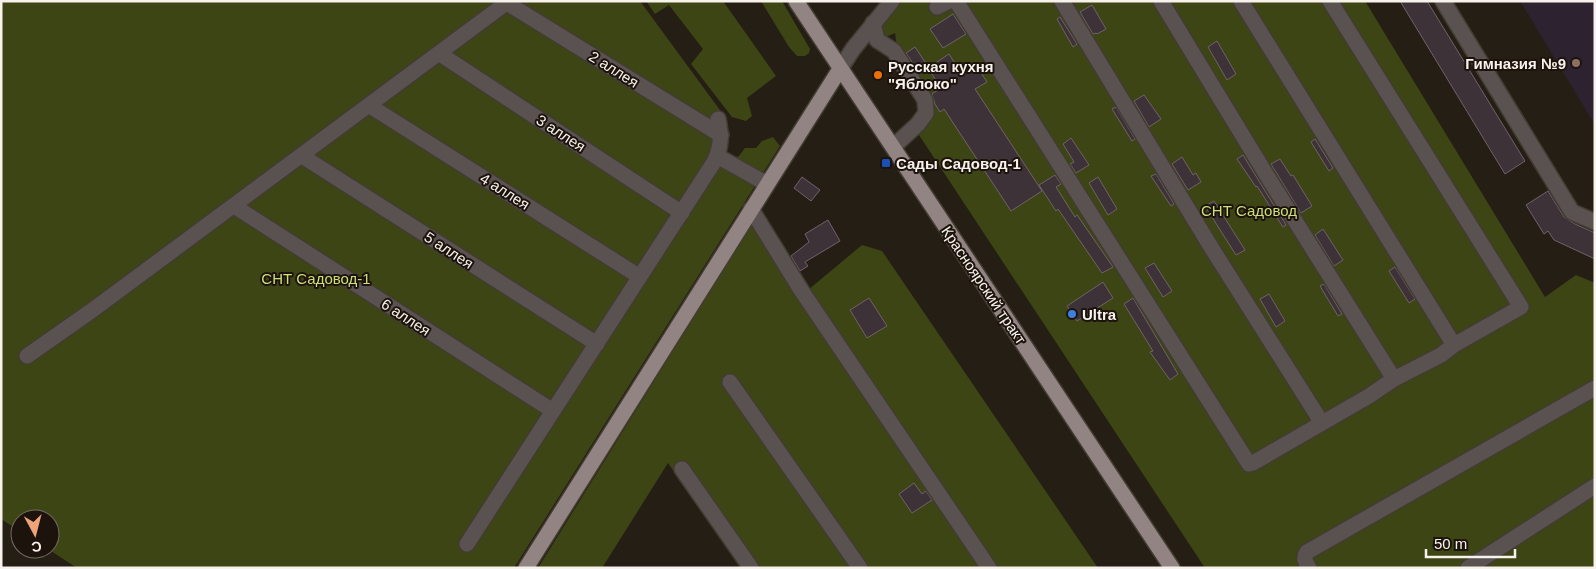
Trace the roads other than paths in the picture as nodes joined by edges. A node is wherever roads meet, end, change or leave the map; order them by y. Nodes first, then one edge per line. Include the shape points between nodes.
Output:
1 (796, 1) edge
2 (892, 1) edge
3 (956, 1) edge
4 (1062, 1) edge
5 (1161, 1) edge
6 (1241, 1) edge
7 (1330, 1) edge
8 (1443, 1) edge
9 (508, 2) edge
10 (873, 24) junction
11 (440, 54) junction
12 (840, 69) junction
13 (370, 106) junction
14 (718, 118) dead end
15 (721, 135) junction
16 (892, 147) junction
17 (302, 156) junction
18 (717, 156) junction
19 (767, 184) junction
20 (234, 206) junction
21 (751, 209) junction
22 (682, 212) junction
23 (1595, 222) edge
24 (640, 277) junction
25 (597, 344) junction
26 (1454, 345) junction
27 (27, 356) dead end
28 (1394, 379) junction
29 (730, 382) dead end
30 (1595, 388) edge
31 (553, 411) junction
32 (1320, 424) junction
33 (682, 469) dead end
34 (1595, 486) edge
35 (467, 544) dead end
36 (526, 568) edge
37 (751, 568) edge
38 (860, 568) edge
39 (989, 568) edge
40 (1172, 568) edge
41 (1309, 568) edge
42 (1468, 568) edge

1 - 12 main road, Красноярский тракт
2 - 10 street
3 - 32 street via 1249,464
4 - 32 street
5 - 28 street
6 - 26 street
7 - 26 street via 1521,307
8 - 23 street via 1572,212
9 - 11 street
9 - 15 street, 2 аллея
10 - 12 street
10 - 16 street via 877,40 894,51 925,100 926,114
11 - 13 street
11 - 22 street, 3 аллея
12 - 16 main road, Красноярский тракт
12 - 19 main road
13 - 17 street
13 - 24 street, 4 аллея
14 - 15 street
15 - 18 street
16 - 40 main road, Красноярский тракт
17 - 20 street
17 - 25 street, 5 аллея
18 - 19 street
18 - 22 street
19 - 21 main road
20 - 27 street
20 - 31 street, 6 аллея
21 - 36 main road
21 - 39 street via 800,290
22 - 24 street
24 - 25 street
25 - 31 street
26 - 28 street
28 - 32 street
29 - 38 street
30 - 41 street via 1307,552 1304,560
31 - 35 street
33 - 37 street
34 - 42 street

